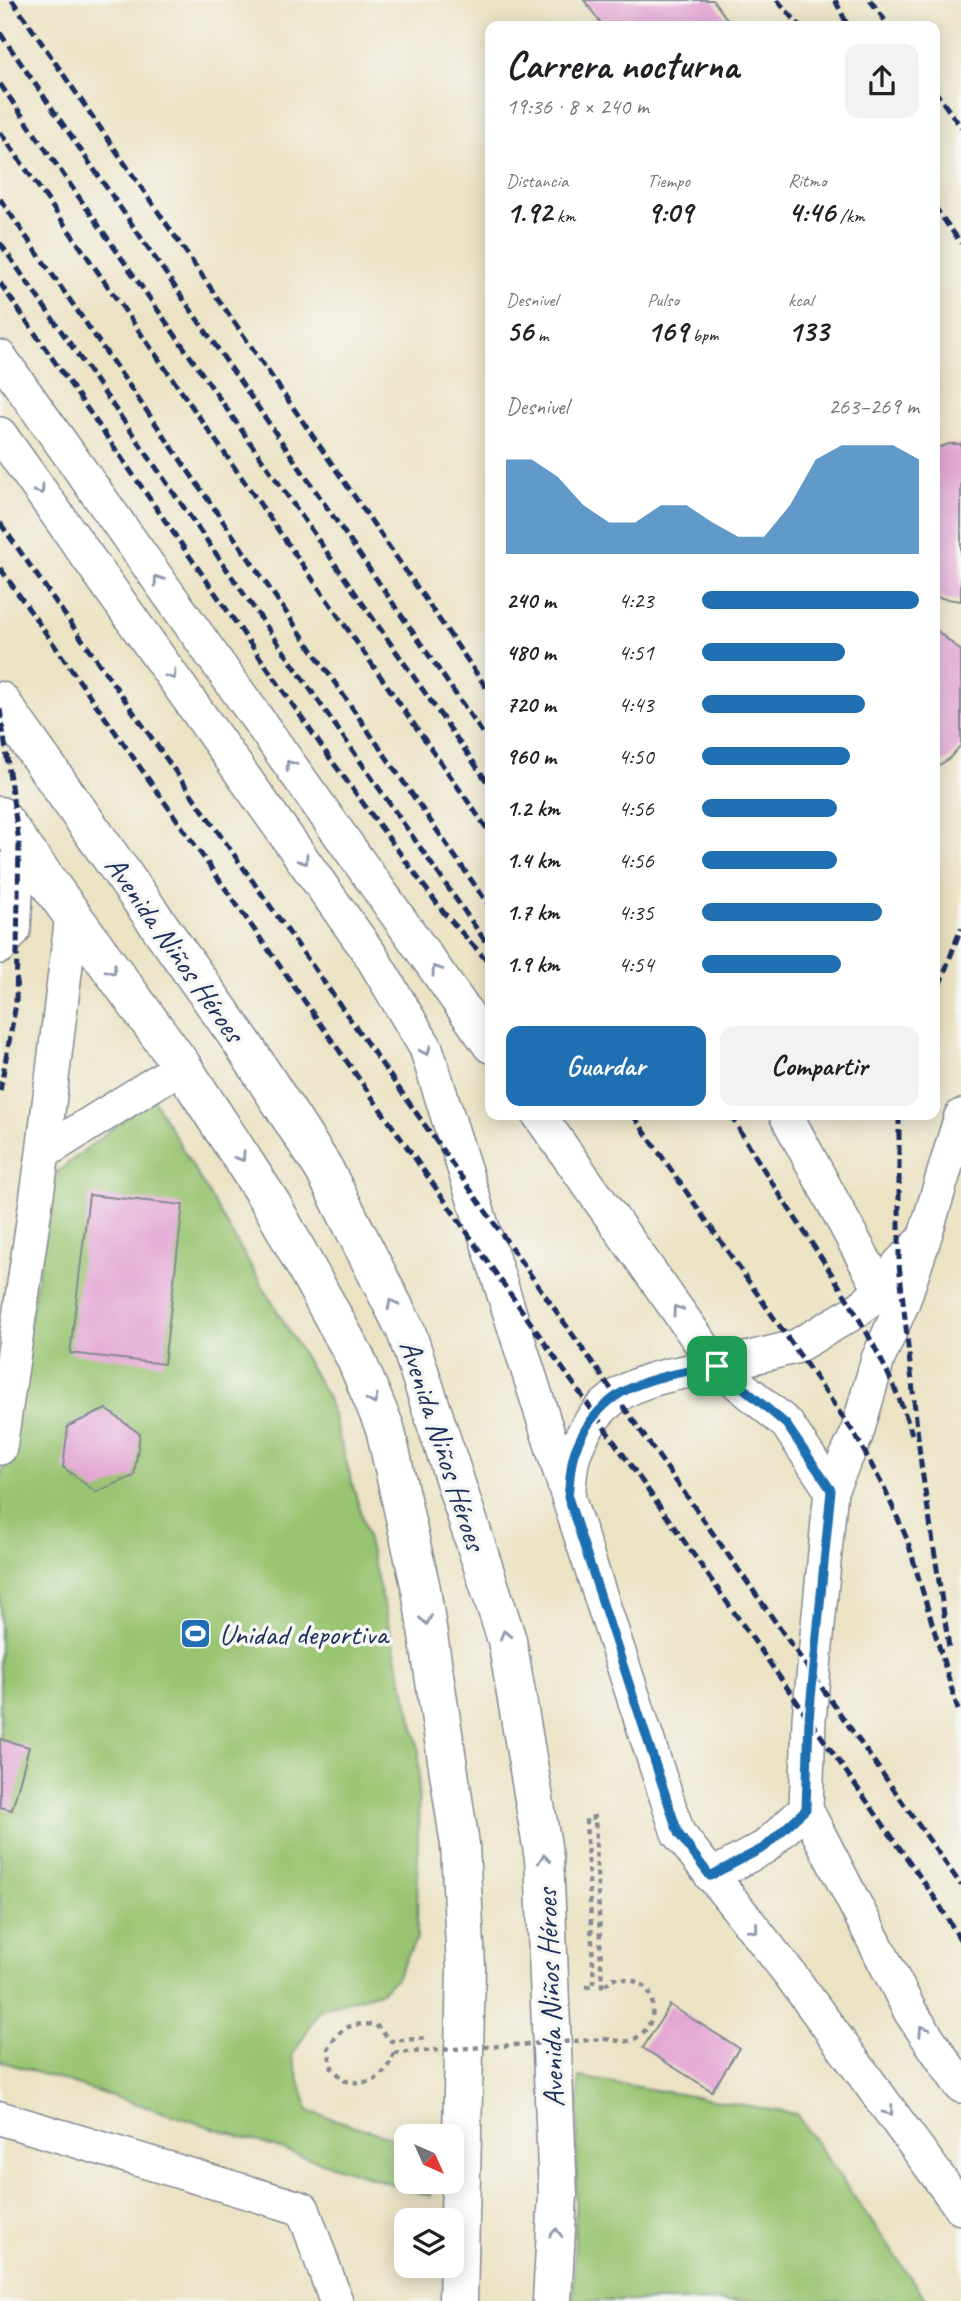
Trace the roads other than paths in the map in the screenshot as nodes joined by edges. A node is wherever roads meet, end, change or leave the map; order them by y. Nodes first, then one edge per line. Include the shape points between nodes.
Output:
1 (0, 357) edge
2 (0, 434) edge
3 (0, 701) edge
4 (9, 829) edge
5 (72, 915) junction
6 (0, 947) edge
7 (485, 1039) edge
8 (182, 1066) junction
9 (961, 1116) edge
10 (543, 1120) edge
11 (789, 1120) edge
12 (43, 1153) junction
13 (924, 1239) junction
14 (881, 1291) junction
15 (717, 1366) junction
16 (0, 1448) edge
17 (831, 1490) junction
18 (568, 1497) junction
19 (806, 1809) junction
20 (710, 1876) junction
21 (961, 2086) edge
22 (0, 2119) edge
23 (961, 2207) edge
24 (336, 2301) edge
25 (458, 2301) edge
26 (552, 2301) edge

7 -> 1 street
2 -> 18 street via 370,954 426,1048
26 -> 3 main road, Avenida Niños Héroes via 558,2194 544,1858 507,1640 406,1331 324,1169 242,1041
4 - 5 main road, Avenida Niños Héroes
4 - 6 street via 14,930
5 -> 8 main road, Avenida Niños Héroes
5 - 12 street
8 - 12 street
8 -> 25 main road, Avenida Niños Héroes via 272,1205 355,1357 385,1428 421,1589 460,1845 465,2035
9 - 13 street
15 -> 10 street
11 - 14 street
12 - 16 street
13 - 14 street
13 - 17 street via 878,1359 856,1436
14 - 15 street via 795,1347
15 - 17 street via 786,1424
15 - 18 street via 643,1381 615,1396 595,1415 575,1450
17 - 19 street via 809,1719
18 - 20 street via 678,1833
19 - 20 street via 765,1847
21 -> 19 street via 911,2013
20 -> 23 street via 789,1973
22 - 24 street via 303,2209

